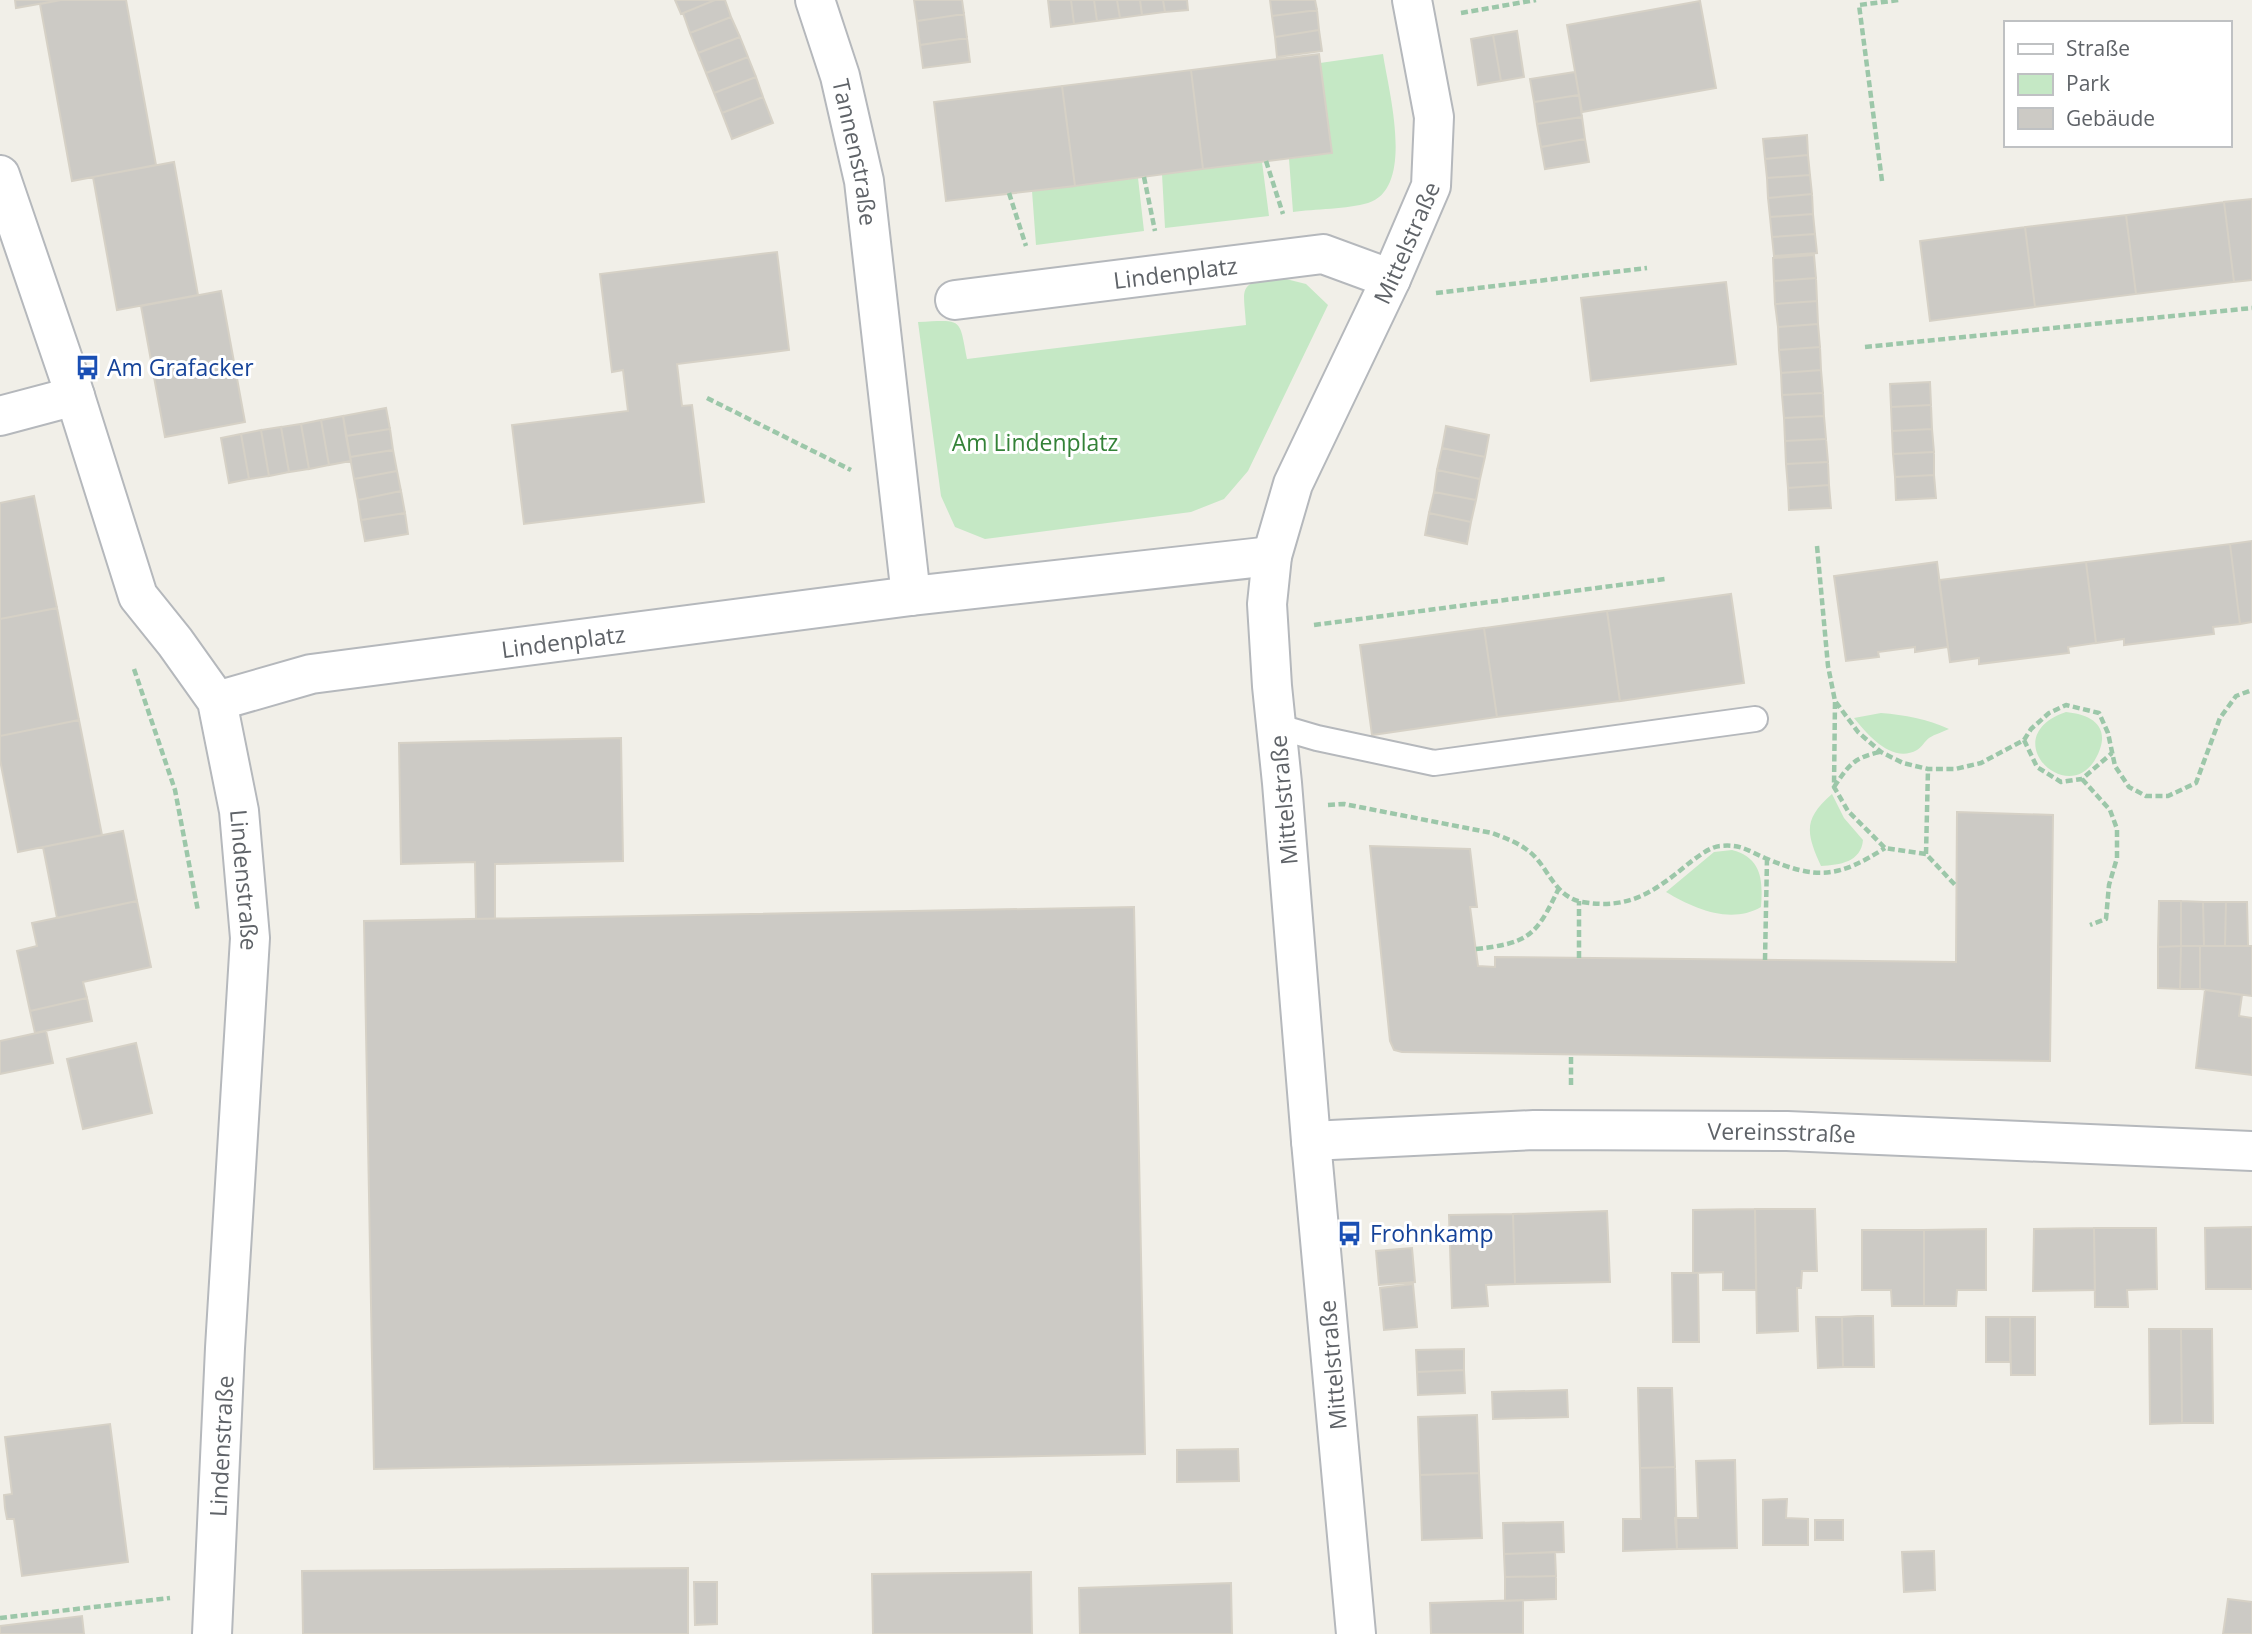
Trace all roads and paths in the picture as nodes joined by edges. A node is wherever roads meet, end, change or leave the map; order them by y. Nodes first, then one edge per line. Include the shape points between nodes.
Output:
1 (815, 0) edge
2 (1536, 0) edge
3 (1899, 0) edge
4 (1877, 1) edge
5 (1414, 10) edge
6 (1266, 161) dead end
7 (0, 175) edge
8 (1144, 177) dead end
9 (1882, 181) dead end
10 (1009, 193) dead end
11 (1286, 224) dead end
12 (1156, 239) dead end
13 (1029, 254) dead end
14 (1647, 268) dead end
15 (1391, 279) junction
16 (1437, 281) dead end
17 (955, 300) dead end
18 (2252, 308) edge
19 (1865, 347) dead end
20 (75, 396) junction
21 (707, 398) dead end
22 (0, 416) edge
23 (899, 495) junction
24 (1817, 547) dead end
25 (1272, 556) junction
26 (1665, 579) dead end
27 (911, 596) junction
28 (1269, 645) junction
29 (132, 660) dead end
30 (2252, 690) edge
31 (217, 701) junction
32 (1835, 701) junction
33 (1755, 719) dead end
34 (1276, 726) junction
35 (2024, 740) junction
36 (1881, 752) junction
37 (2112, 753) junction
38 (1928, 769) junction
39 (2082, 779) junction
40 (1834, 787) junction
41 (1284, 810) junction
42 (1885, 848) junction
43 (1926, 854) junction
44 (1767, 859) junction
45 (1957, 887) dead end
46 (1558, 890) junction
47 (1579, 901) junction
48 (198, 914) dead end
49 (2090, 925) dead end
50 (1476, 949) dead end
51 (1579, 958) dead end
52 (1765, 960) dead end
53 (1571, 1054) dead end
54 (1571, 1088) dead end
55 (1311, 1141) junction
56 (2252, 1151) edge
57 (214, 1593) junction
58 (0, 1618) edge
59 (212, 1634) edge
60 (1356, 1634) edge

1 - 23 street, Tannenstraße via 840,76 863,181
2 - 5 path
3 - 4 path
4 - 9 path via 1859,5
5 - 15 street, Mittelstraße via 1434,117 1431,186
6 - 11 path
7 - 20 street, Lindenstraße
8 - 12 path
10 - 13 path
14 - 16 path via 1432,293
15 - 17 street, Lindenplatz via 1323,254
15 - 25 street, Mittelstraße via 1293,484
18 - 19 path
20 - 22 street
20 - 31 street, Lindenstraße via 138,596
21 - 23 path
23 - 27 street
24 - 32 path
25 - 27 street, Lindenplatz
25 - 28 street, Mittelstraße
26 - 28 path via 1307,626
27 - 31 street, Lindenplatz via 311,674
28 - 34 street, Mittelstraße
29 - 48 path via 175,790
30 - 37 path via 2236,696 2220,718 2196,783 2168,796 2146,796 2129,787
31 - 57 street, Lindenstraße via 239,811 250,938
32 - 36 path via 1858,732
32 - 40 path
33 - 34 lane via 1434,763
34 - 41 street, Mittelstraße
35 - 37 path via 2049,713 2066,705 2099,713
35 - 38 path via 1981,763
35 - 39 path via 2037,767 2061,782
36 - 38 path
36 - 40 path via 1859,757
37 - 39 path
38 - 43 path
39 - 49 path via 2110,810 2117,829 2117,858 2106,919
40 - 42 path via 1848,811
41 - 46 path via 1344,804 1492,833 1514,841 1536,858
41 - 55 street, Mittelstraße
42 - 43 path
42 - 44 path via 1838,872 1813,873
43 - 45 path
44 - 47 path via 1740,845 1716,846 1643,898 1606,904
44 - 52 path
46 - 47 path
46 - 50 path via 1541,925 1523,939
47 - 51 path
53 - 54 path
55 - 56 street, Vereinsstraße via 1534,1130 1787,1131
55 - 60 street, Mittelstraße
57 - 58 path
57 - 59 street, Lindenstraße

